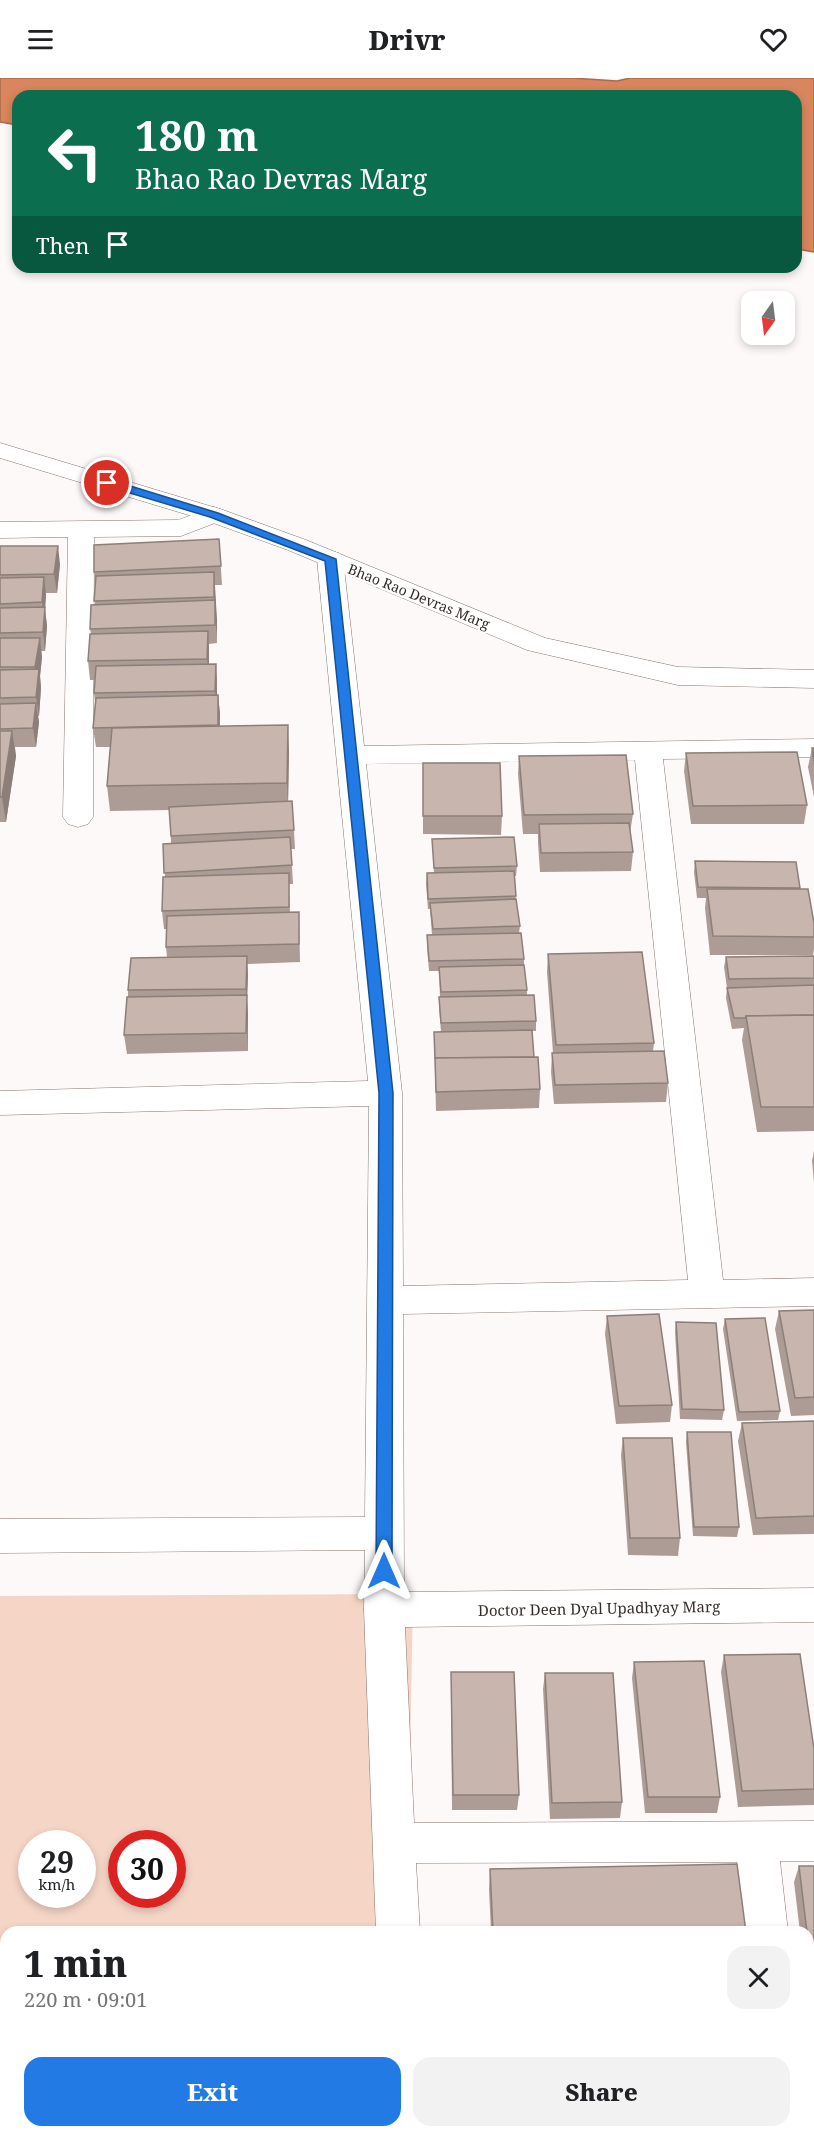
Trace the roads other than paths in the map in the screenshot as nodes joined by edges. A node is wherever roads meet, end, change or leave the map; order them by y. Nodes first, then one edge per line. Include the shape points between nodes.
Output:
1 (0, 450) edge
2 (214, 515) junction
3 (81, 528) junction
4 (0, 530) edge
5 (330, 559) junction
6 (814, 679) edge
7 (814, 748) edge
8 (648, 750) junction
9 (351, 755) junction
10 (78, 816) dead end
11 (386, 1093) junction
12 (0, 1103) edge
13 (814, 1292) edge
14 (707, 1294) junction
15 (385, 1300) junction
16 (385, 1533) junction
17 (0, 1536) edge
18 (814, 1605) edge
19 (384, 1610) junction
20 (756, 1841) junction
21 (814, 1841) edge
22 (394, 1843) junction
23 (398, 1926) edge
24 (765, 1926) edge

1 - 2 street, Bhao Rao Devras Marg
2 - 3 street via 182,528
2 - 5 street, Bhao Rao Devras Marg
3 - 4 street
3 - 10 street
5 - 6 street, Bhao Rao Devras Marg via 537,644 678,676
5 - 9 street
7 - 8 street
8 - 9 street
8 - 14 street
9 - 11 street
11 - 12 street
11 - 15 street
13 - 14 street
14 - 15 street
15 - 16 street
16 - 17 street
16 - 19 street
18 - 19 street, Doctor Deen Dyal Upadhyay Marg
19 - 22 street
20 - 21 street
20 - 22 street
20 - 24 street
22 - 23 street

